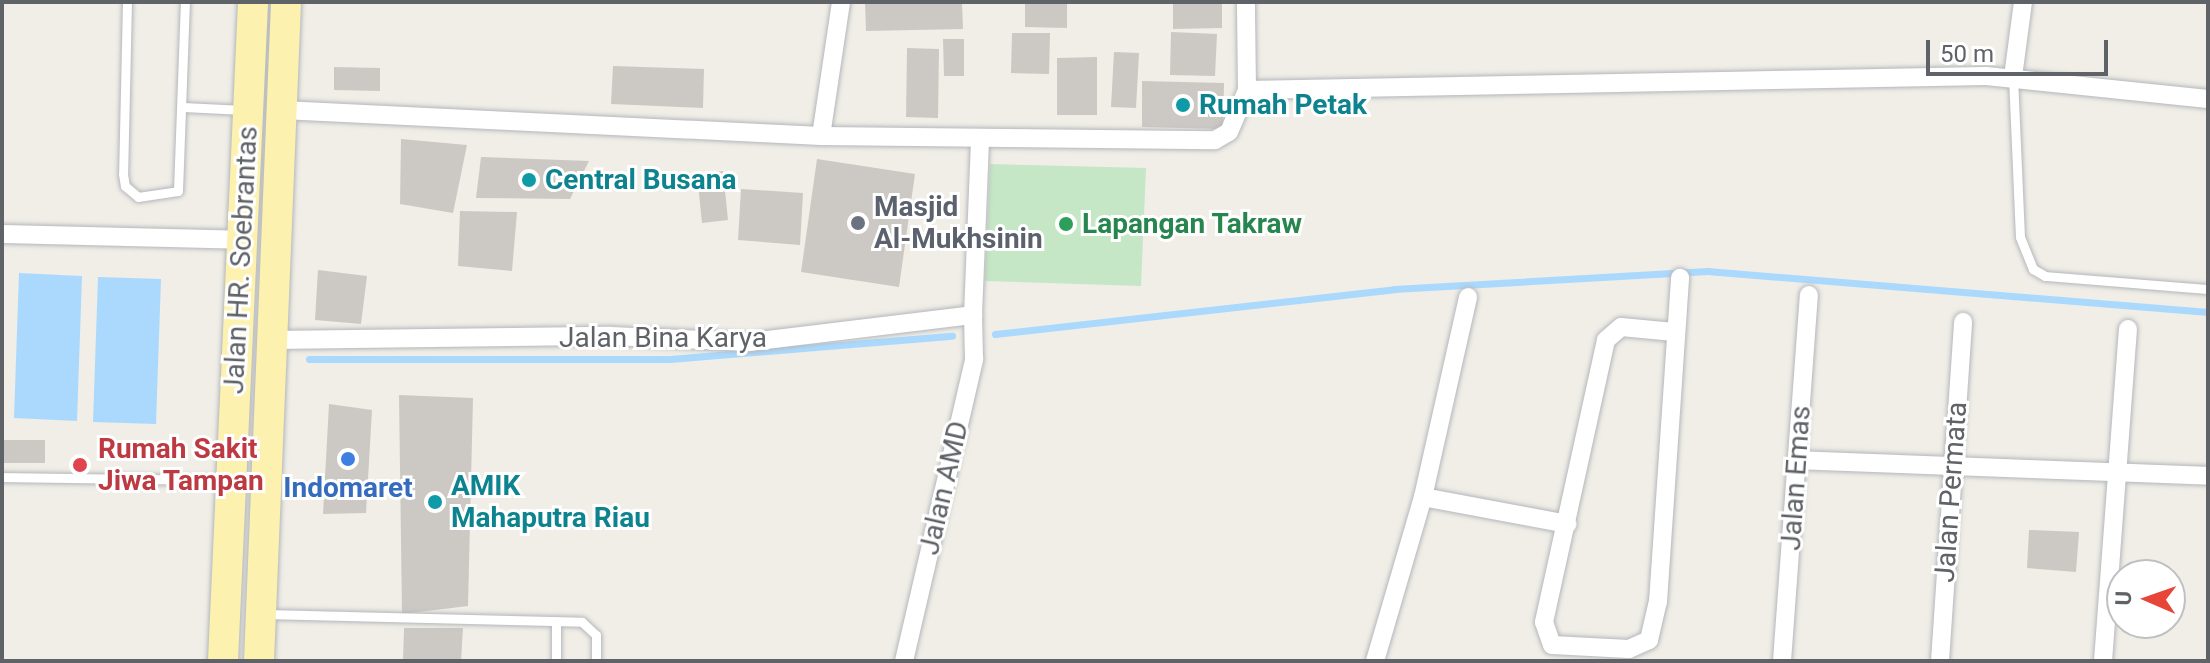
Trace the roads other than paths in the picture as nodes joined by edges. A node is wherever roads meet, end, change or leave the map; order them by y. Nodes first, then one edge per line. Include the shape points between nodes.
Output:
1 (127, 2) edge
2 (185, 2) edge
3 (253, 2) edge
4 (286, 2) edge
5 (841, 2) edge
6 (1246, 2) edge
7 (2023, 2) edge
8 (2013, 77) junction
9 (1247, 90) junction
10 (2208, 99) edge
11 (183, 107) junction
12 (248, 110) junction
13 (282, 110) junction
14 (821, 136) junction
15 (980, 141) junction
16 (2, 234) edge
17 (242, 240) junction
18 (1680, 278) dead end
19 (2208, 289) edge
20 (1809, 295) dead end
21 (1468, 297) dead end
22 (973, 315) junction
23 (1963, 322) dead end
24 (2128, 329) dead end
25 (1674, 332) junction
26 (273, 340) junction
27 (1797, 460) junction
28 (1953, 467) junction
29 (2117, 468) junction
30 (2208, 476) edge
31 (2, 477) edge
32 (231, 480) junction
33 (1423, 497) junction
34 (1567, 524) junction
35 (261, 614) junction
36 (556, 621) junction
37 (223, 661) edge
38 (259, 661) edge
39 (556, 661) edge
40 (596, 661) edge
41 (904, 661) edge
42 (1375, 661) edge
43 (1782, 661) edge
44 (1940, 661) edge
45 (2103, 661) edge

1 - 11 lane via 123,174 138,197 178,191
2 - 11 lane
3 - 12 main road, Jalan HR. Soebrantas
4 - 13 main road, Jalan HR. Soebrantas
5 - 14 street
6 - 9 street
7 - 8 street
8 - 9 street via 1776,76
8 - 10 street
8 - 19 lane via 2020,237 2033,269 2045,276
9 - 15 street via 1229,132 1215,140
11 - 12 lane
12 - 17 main road, Jalan HR. Soebrantas
13 - 14 street
13 - 26 main road, Jalan HR. Soebrantas
14 - 15 street
15 - 22 street
16 - 17 street
17 - 32 main road, Jalan HR. Soebrantas
18 - 25 street
20 - 27 street, Jalan Emas
21 - 33 street
22 - 26 street, Jalan Bina Karya via 750,342 611,336
22 - 41 street, Jalan AMD via 974,359
23 - 28 street, Jalan Permata
24 - 29 street
25 - 34 street via 1621,327 1606,340
25 - 34 street via 1658,602 1649,640 1629,649 1552,645 1546,636
26 - 35 main road, Jalan HR. Soebrantas
27 - 28 street
27 - 43 street, Jalan Emas
28 - 29 street
28 - 44 street, Jalan Permata
29 - 30 street
29 - 45 street
31 - 32 lane
32 - 37 main road, Jalan HR. Soebrantas
33 - 34 street
33 - 42 street
35 - 36 lane
35 - 38 main road, Jalan HR. Soebrantas
36 - 39 lane
36 - 40 lane via 591,627

